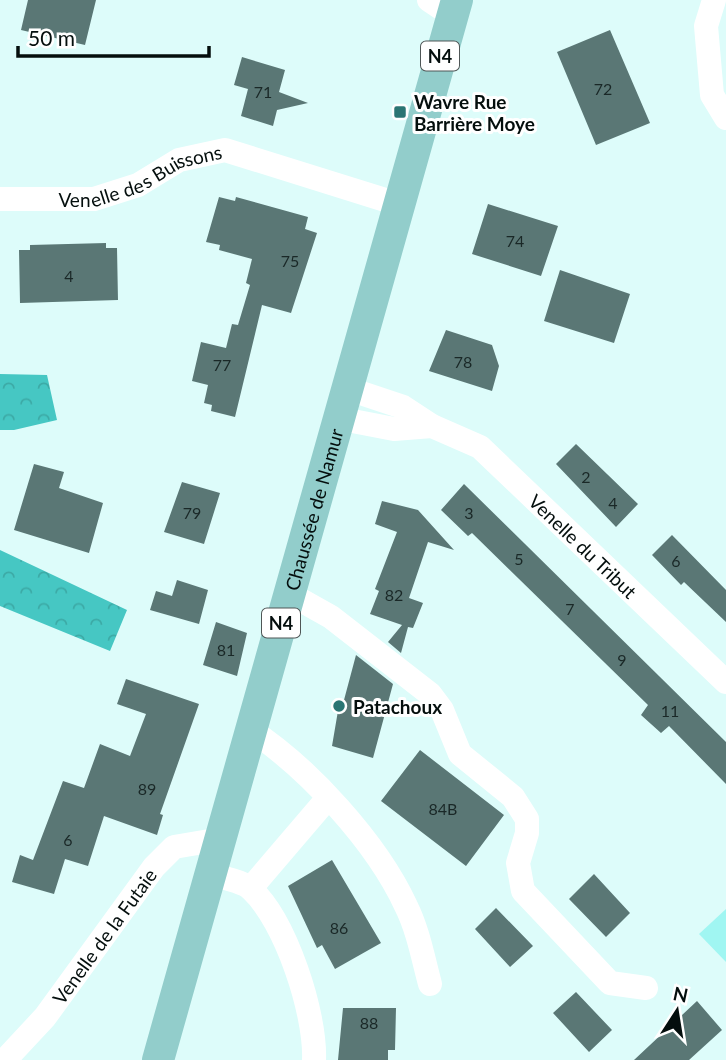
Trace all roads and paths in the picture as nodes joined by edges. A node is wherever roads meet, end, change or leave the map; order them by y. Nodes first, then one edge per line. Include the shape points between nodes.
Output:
1 (714, 0) edge
2 (446, 5) edge
3 (726, 118) edge
4 (0, 199) edge
5 (398, 204) junction
6 (346, 388) junction
7 (337, 418) junction
8 (432, 426) junction
9 (290, 594) junction
10 (726, 682) edge
11 (249, 729) junction
12 (327, 799) junction
13 (221, 839) junction
14 (211, 874) junction
15 (251, 888) junction
16 (430, 984) dead end
17 (646, 988) dead end
18 (5, 1060) edge
19 (158, 1060) edge
20 (314, 1060) edge

1 - 3 street via 706,26 712,95
2 - 5 main road, Chaussée de Namur / N4
4 - 5 street, Venelle des Buissons via 94,199 138,185 179,160 225,150
5 - 6 main road, Chaussée de Namur / N4
6 - 7 main road, Chaussée de Namur / N4
6 - 8 street, Venelle du Tribut via 403,407
7 - 8 street, Venelle du Tribut via 394,429
7 - 9 main road, Chaussée de Namur / N4
8 - 10 street, Venelle du Tribut via 480,447
9 - 11 main road, Chaussée de Namur / N4
9 - 17 street via 331,617 430,694 442,710 460,754 513,797 527,819 518,863 523,891 610,983
11 - 12 street via 273,745
11 - 13 main road, Chaussée de Namur / N4
12 - 15 street
12 - 16 street via 351,821 407,907
13 - 14 main road, Chaussée de Namur / N4
13 - 18 street, Venelle de la Futaie via 174,847 154,867 45,1017
14 - 15 street
14 - 19 main road, Chaussée de Namur / N4
15 - 20 street via 299,975 312,1019

